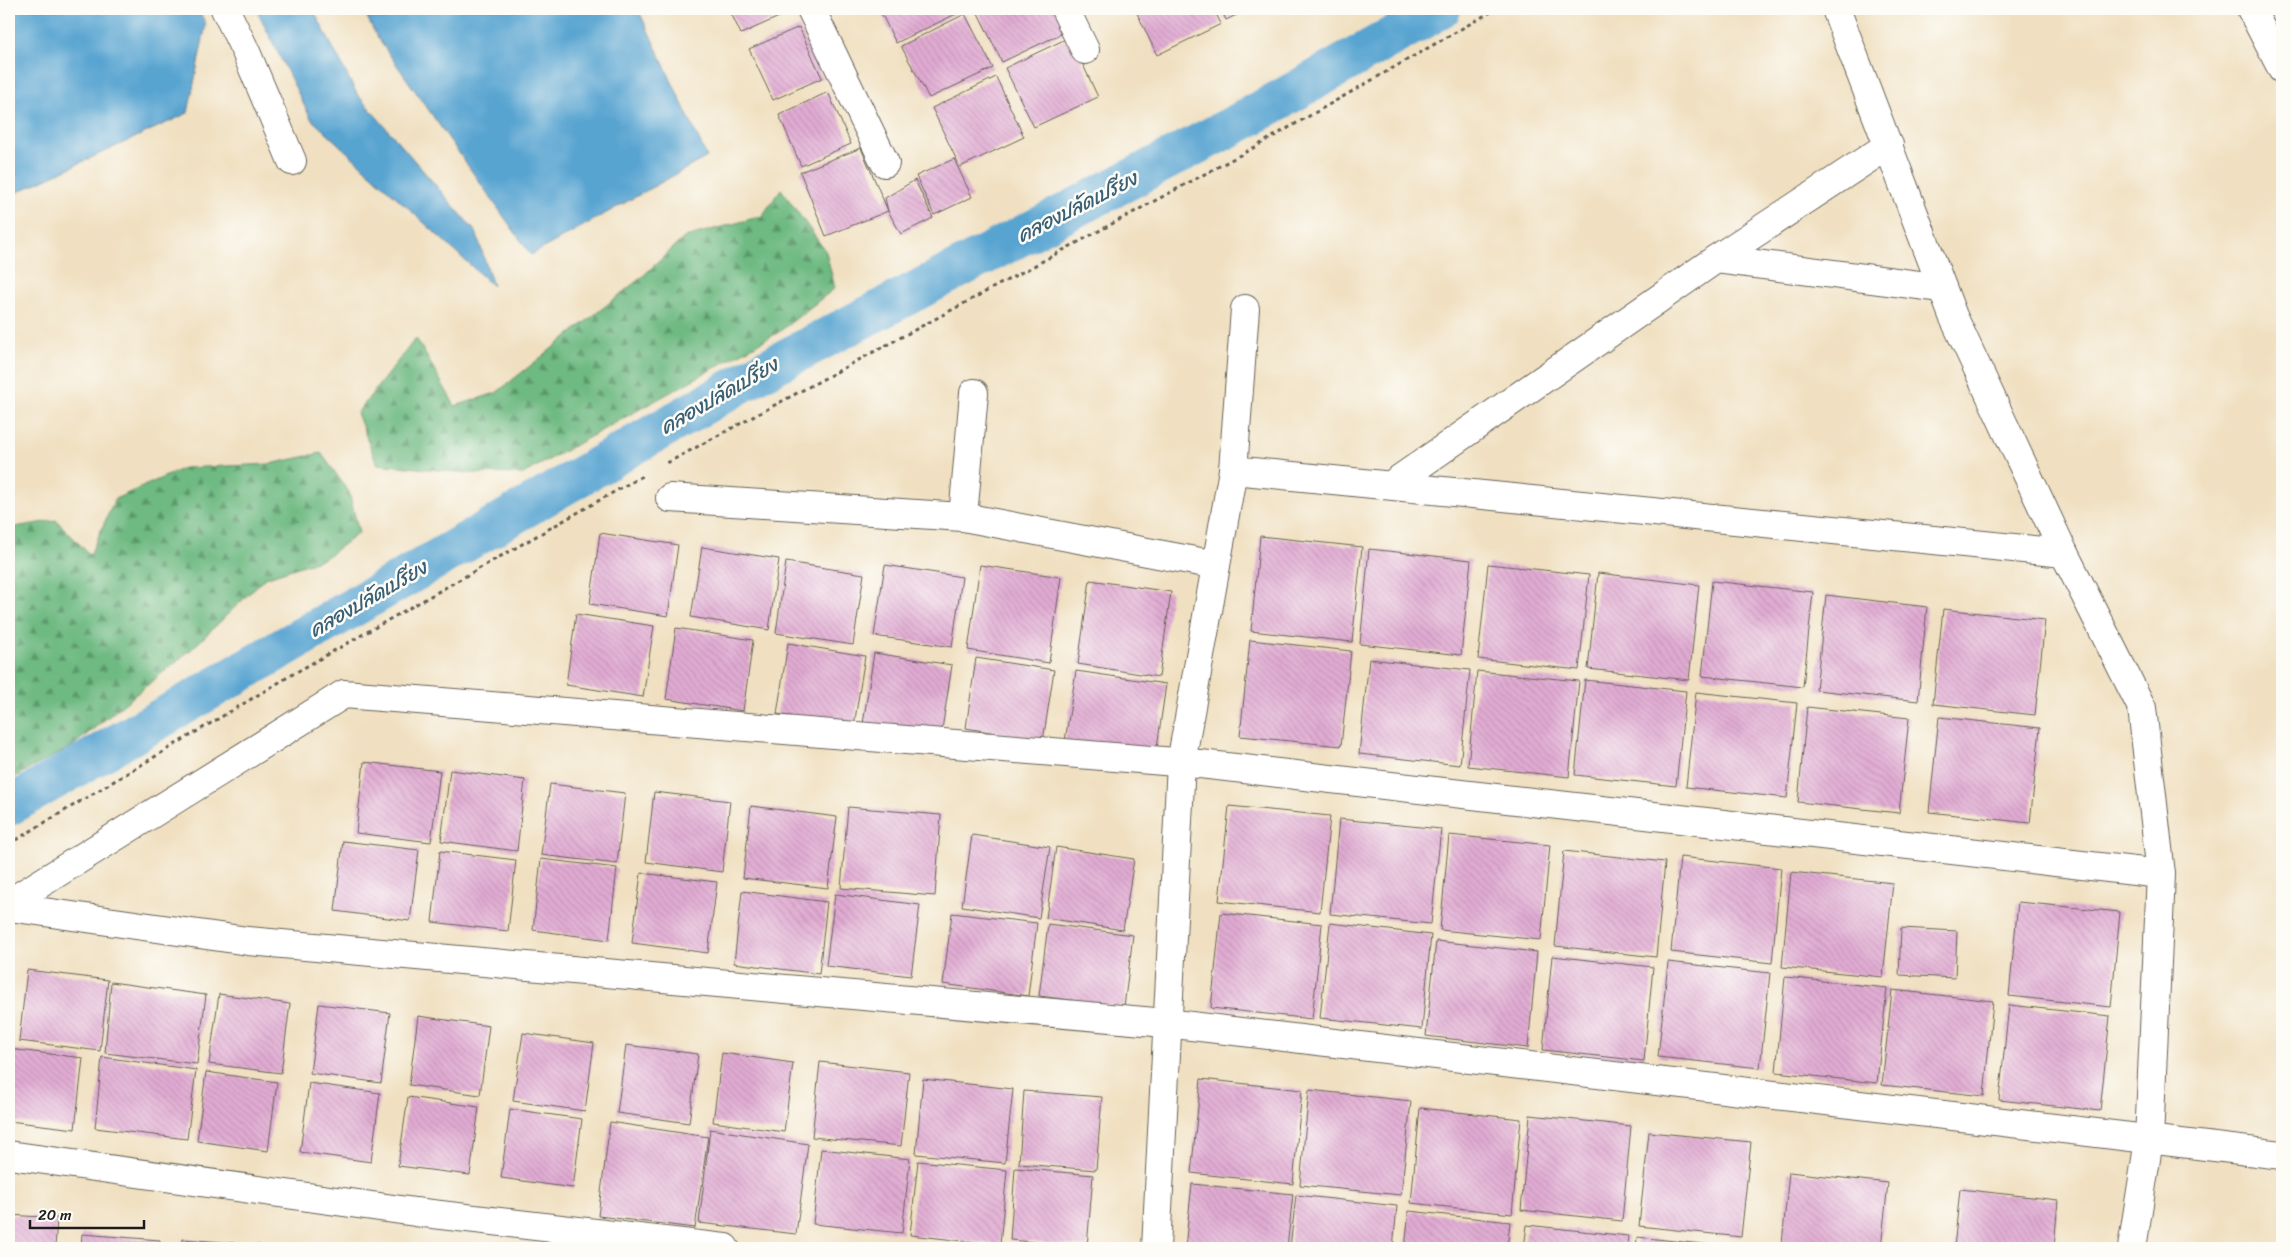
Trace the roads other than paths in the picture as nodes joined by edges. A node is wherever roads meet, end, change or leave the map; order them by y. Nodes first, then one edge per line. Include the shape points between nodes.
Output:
1 (225, 9) edge
2 (811, 9) edge
3 (1065, 9) edge
4 (1836, 9) edge
5 (2251, 9) edge
6 (1085, 50) dead end
7 (2282, 70) edge
8 (1889, 146) junction
9 (292, 161) dead end
10 (885, 163) dead end
11 (1716, 259) junction
12 (1942, 288) junction
13 (1245, 309) dead end
14 (974, 393) dead end
15 (1233, 470) junction
16 (1390, 485) junction
17 (670, 498) dead end
18 (963, 517) junction
19 (2064, 553) junction
20 (1216, 565) junction
21 (1182, 763) junction
22 (2161, 874) junction
23 (9, 905) edge
24 (1166, 1023) junction
25 (2149, 1140) junction
26 (9, 1155) edge
27 (2282, 1155) edge
28 (725, 1248) edge
29 (1156, 1248) edge
30 (2132, 1248) edge

1 - 9 street
2 - 10 street
3 - 6 street
4 - 8 street
5 - 7 street
8 - 11 street
8 - 12 street
11 - 12 street
11 - 16 street
12 - 19 street
13 - 15 street
14 - 18 street
15 - 16 street
15 - 20 street
16 - 19 street
17 - 18 street
18 - 20 street
19 - 22 street via 2142,708
20 - 21 street
21 - 22 street
21 - 23 street via 344,694
21 - 24 street
22 - 25 street
23 - 24 street via 248,941
24 - 25 street
24 - 29 street
25 - 27 street
25 - 30 street
26 - 28 street via 415,1212

